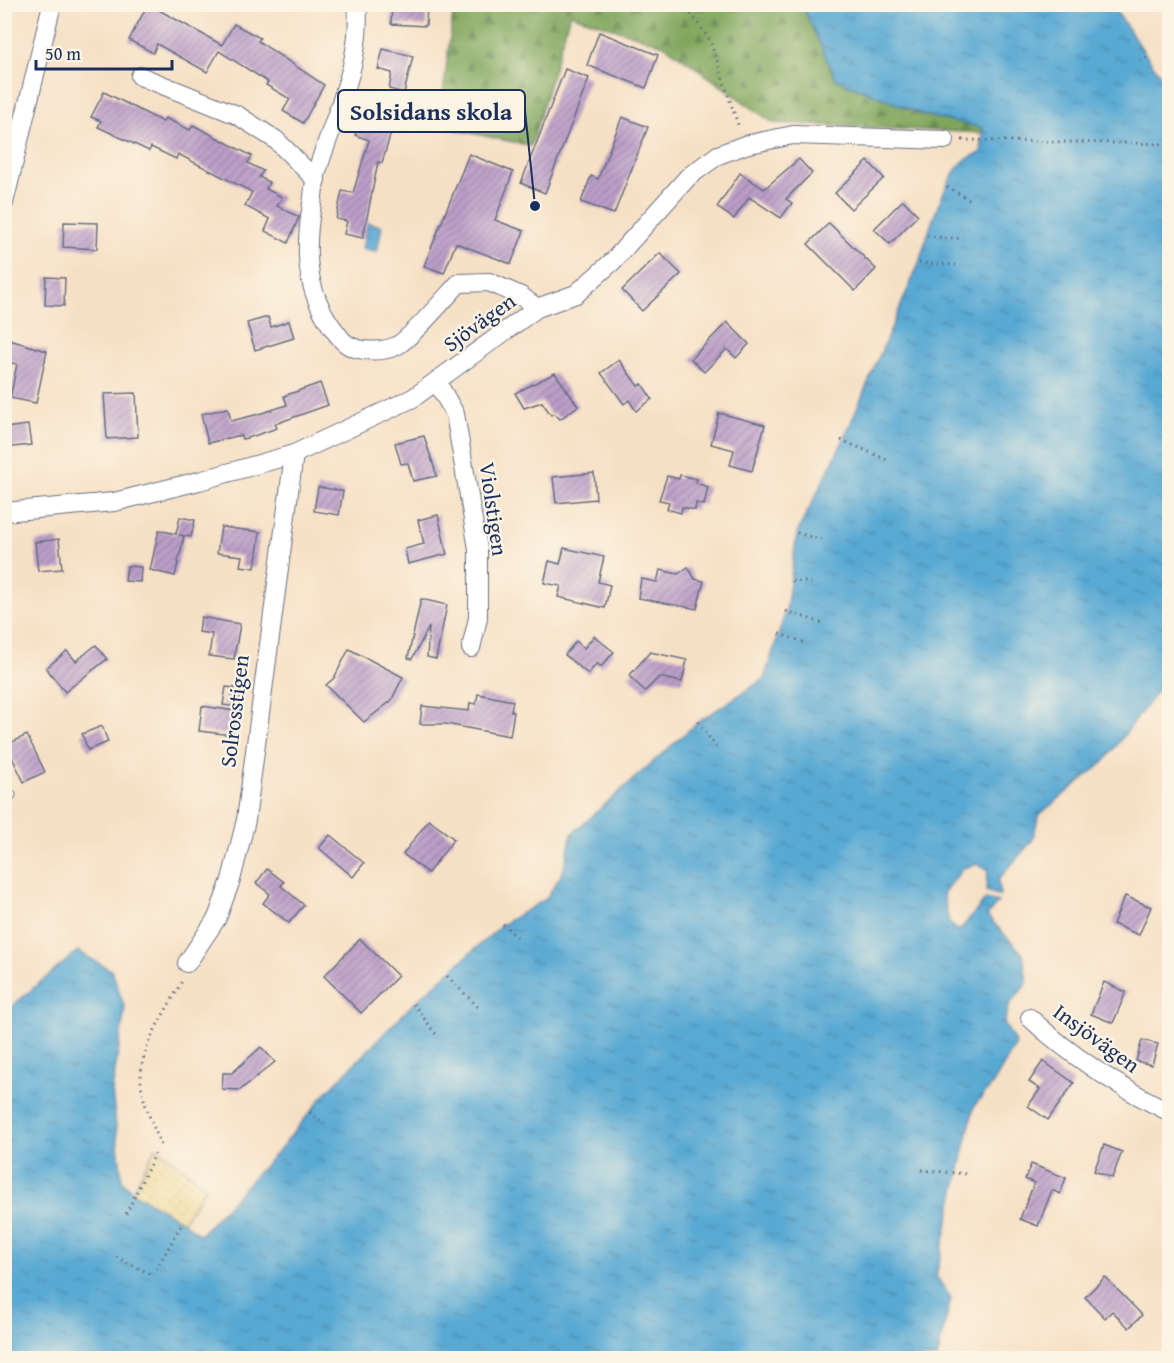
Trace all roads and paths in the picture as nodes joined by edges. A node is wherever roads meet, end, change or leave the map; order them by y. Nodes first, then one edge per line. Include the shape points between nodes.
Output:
1 (52, 4) edge
2 (357, 4) edge
3 (684, 4) edge
4 (1147, 57) dead end
5 (1140, 61) dead end
6 (140, 76) dead end
7 (945, 140) joint
8 (1170, 144) edge
9 (745, 145) junction
10 (316, 180) junction
11 (947, 188) dead end
12 (972, 201) dead end
13 (4, 203) edge
14 (927, 236) dead end
15 (963, 239) dead end
16 (919, 263) dead end
17 (956, 265) dead end
18 (537, 308) junction
19 (437, 382) junction
20 (841, 440) dead end
21 (294, 454) junction
22 (888, 460) dead end
23 (4, 512) edge
24 (797, 533) dead end
25 (823, 540) dead end
26 (792, 581) dead end
27 (814, 583) dead end
28 (786, 611) dead end
29 (822, 623) dead end
30 (779, 634) dead end
31 (807, 643) dead end
32 (471, 648) dead end
33 (698, 722) dead end
34 (716, 747) dead end
35 (503, 924) dead end
36 (517, 937) dead end
37 (187, 963) joint
38 (447, 976) dead end
39 (413, 1004) dead end
40 (478, 1007) dead end
41 (1030, 1018) dead end
42 (436, 1034) dead end
43 (310, 1112) dead end
44 (1170, 1112) edge
45 (324, 1124) dead end
46 (161, 1145) dead end
47 (155, 1154) dead end
48 (922, 1170) dead end
49 (967, 1174) dead end
50 (126, 1214) dead end
51 (183, 1222) dead end
52 (116, 1257) dead end

1 - 13 street
2 - 10 street via 359,30 344,95
3 - 9 path via 710,40
4 - 5 path
6 - 10 street via 237,115 276,140
7 - 8 path
7 - 9 street, Sjövägen via 793,135
9 - 18 street, Sjövägen via 718,155 688,177 613,261 576,294
10 - 18 street via 307,235 310,284 326,321 348,346 371,351 398,345 459,283 489,282
11 - 12 path
14 - 15 path
16 - 17 path
18 - 19 street, Sjövägen
19 - 21 street, Sjövägen via 412,398
19 - 32 street, Violstigen via 454,414 478,549 478,618
20 - 22 path
21 - 23 street, Sjövägen via 114,502
21 - 37 street, Solrosstigen via 246,820 217,918
24 - 25 path
26 - 27 path
28 - 29 path
30 - 31 path
33 - 34 path
35 - 36 path
37 - 46 path via 141,1071 145,1103
38 - 40 path
39 - 42 path
41 - 44 street, Insjövägen via 1062,1048 1131,1093
43 - 45 path
47 - 50 path
48 - 49 path
51 - 52 path via 153,1275

